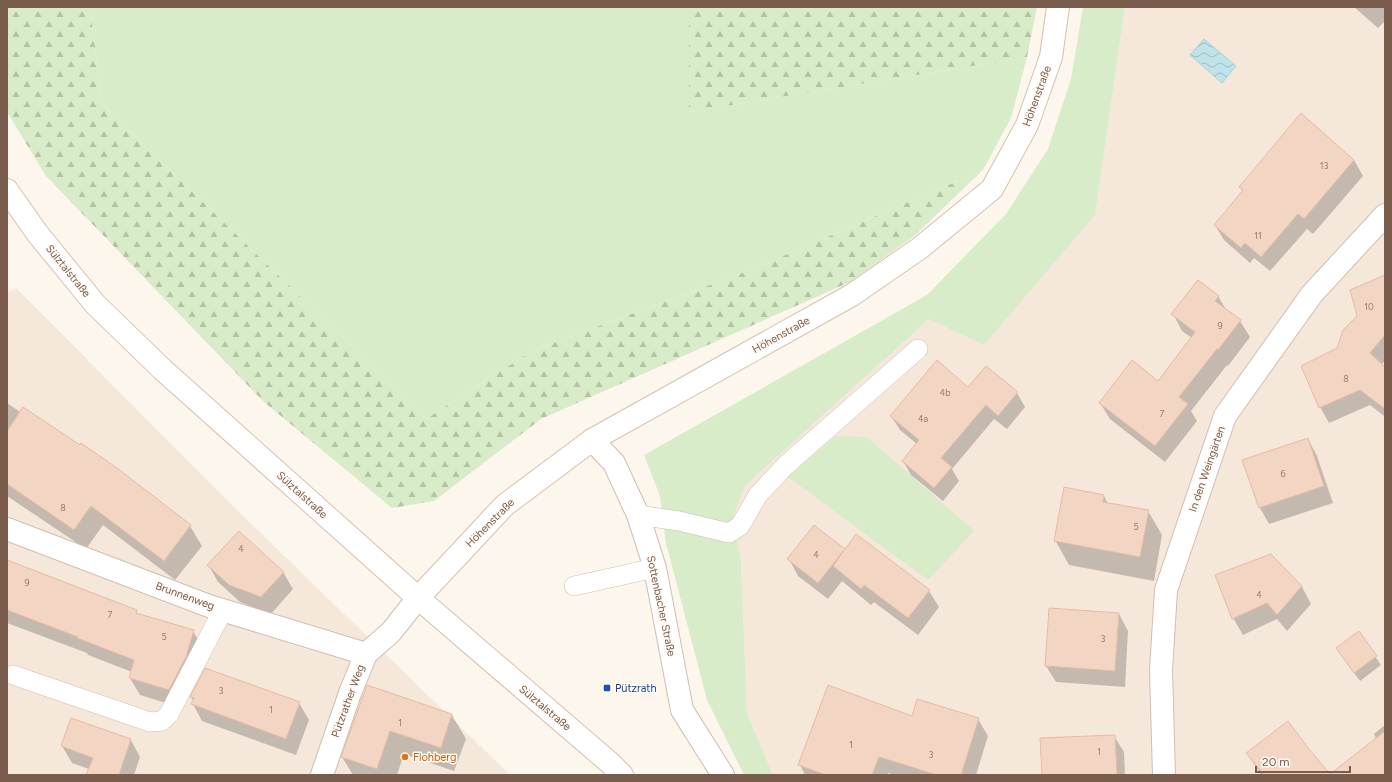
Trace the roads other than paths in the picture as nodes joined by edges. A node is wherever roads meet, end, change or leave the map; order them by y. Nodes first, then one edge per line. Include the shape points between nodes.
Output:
1 (1058, 7) edge
2 (7, 190) edge
3 (1385, 215) edge
4 (918, 349) dead end
5 (592, 440) junction
6 (638, 515) junction
7 (7, 529) edge
8 (654, 568) junction
9 (574, 586) dead end
10 (418, 598) junction
11 (223, 610) junction
12 (366, 654) junction
13 (13, 675) dead end
14 (322, 775) edge
15 (622, 775) edge
16 (724, 775) edge
17 (1164, 775) edge

1 - 5 main road, Höhenstraße via 1051,57 1030,117 992,188 920,248 852,295
2 - 10 main road, Sülztalstraße via 37,233 95,304 162,369
3 - 17 main road, In den Weingärten via 1312,294 1225,416 1166,590 1161,670
4 - 6 lane via 786,465 758,495 740,526 729,533 679,521
5 - 6 main road, Sottenbacher Straße via 614,463
5 - 10 main road, Höhenstraße via 505,505
6 - 8 main road, Sottenbacher Straße
7 - 11 main road, Brunnenweg
8 - 9 lane
8 - 16 main road, Sottenbacher Straße via 682,710
10 - 12 main road, Pützrather Weg via 391,632
10 - 15 main road, Sülztalstraße
11 - 12 main road, Brunnenweg
11 - 13 lane via 169,714 162,721 150,722
12 - 14 main road, Pützrather Weg

